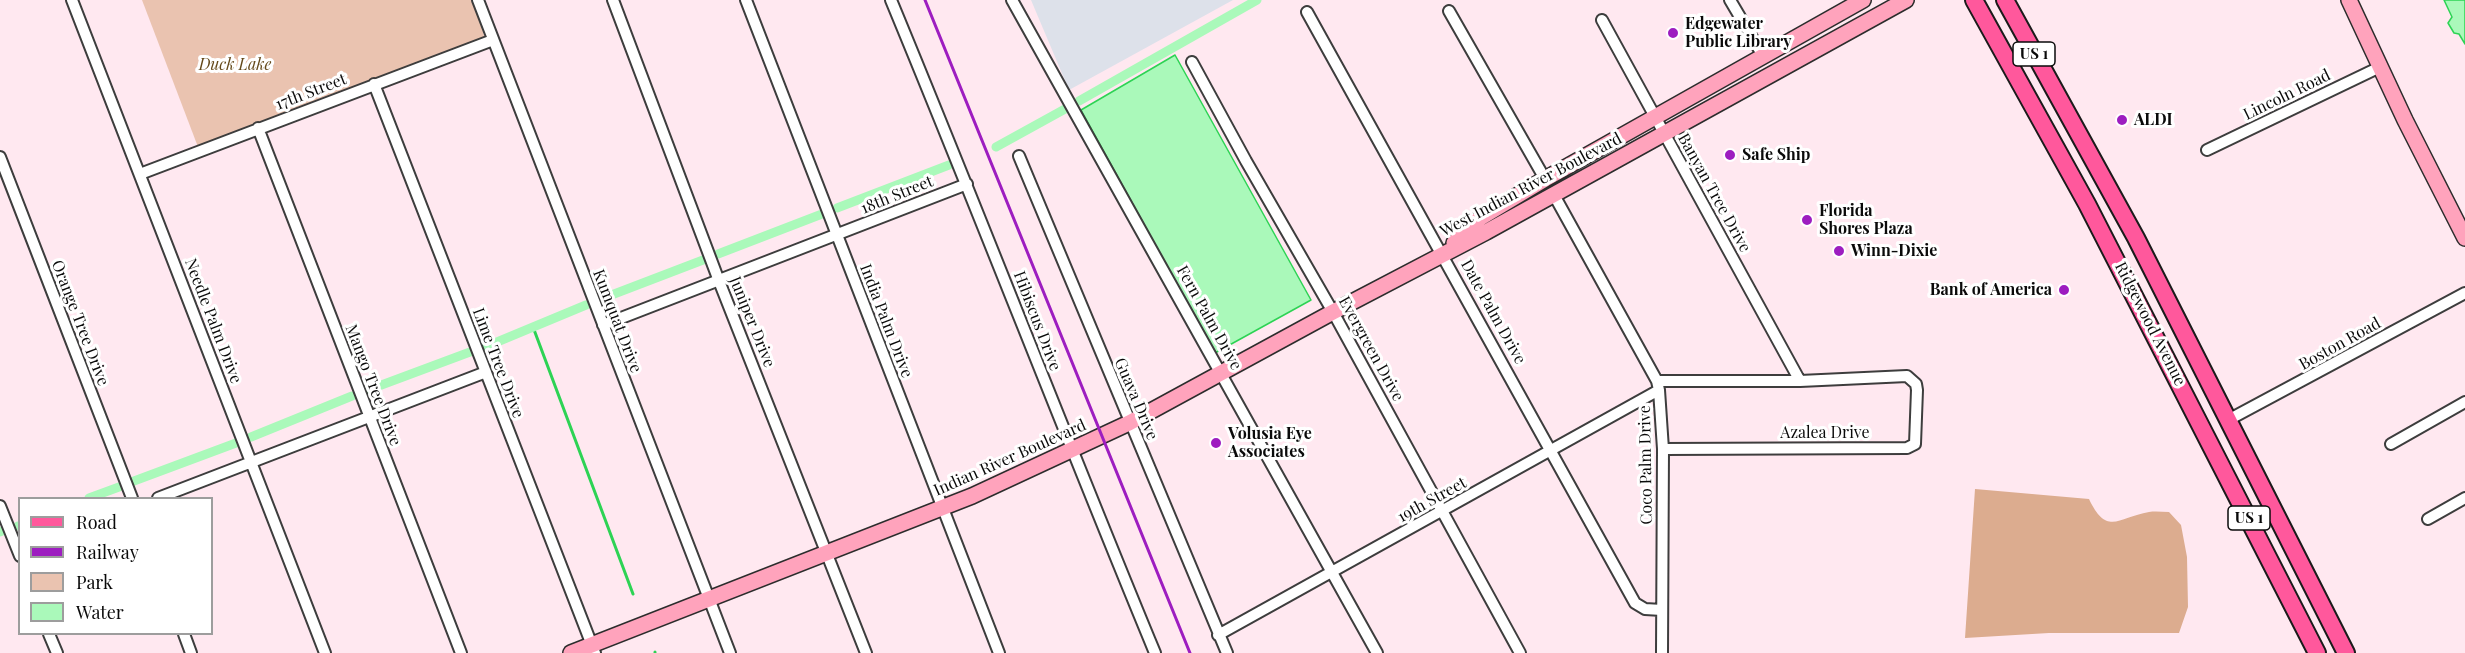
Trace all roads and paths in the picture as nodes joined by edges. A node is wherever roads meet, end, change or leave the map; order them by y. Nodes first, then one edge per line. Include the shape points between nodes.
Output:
1 (72, 0) edge
2 (478, 0) edge
3 (613, 0) edge
4 (746, 0) edge
5 (891, 0) edge
6 (1012, 0) edge
7 (1730, 0) edge
8 (1863, 0) edge
9 (1906, 0) edge
10 (1974, 0) edge
11 (2005, 0) edge
12 (2349, 0) edge
13 (1449, 11) dead end
14 (1307, 12) dead end
15 (1602, 20) dead end
16 (493, 40) junction
17 (1763, 56) junction
18 (1192, 62) dead end
19 (2380, 67) junction
20 (374, 84) junction
21 (1655, 116) junction
22 (258, 128) junction
23 (1664, 134) junction
24 (2207, 150) dead end
25 (1019, 156) dead end
26 (0, 157) edge
27 (140, 174) junction
28 (1545, 179) junction
29 (967, 184) junction
30 (1554, 195) junction
31 (2087, 204) junction
32 (837, 235) junction
33 (2136, 238) junction
34 (2465, 238) edge
35 (1443, 253) junction
36 (720, 281) junction
37 (2465, 293) edge
38 (1333, 312) junction
39 (603, 325) junction
40 (486, 372) junction
41 (1222, 372) junction
42 (1907, 376) joint
43 (1800, 381) junction
44 (2181, 384) junction
45 (1658, 386) junction
46 (2465, 402) edge
47 (369, 417) junction
48 (2230, 419) junction
49 (1130, 423) junction
50 (2206, 433) junction
51 (2391, 444) dead end
52 (1663, 449) junction
53 (1071, 451) junction
54 (1552, 451) junction
55 (251, 462) junction
56 (2257, 477) junction
57 (132, 497) edge
58 (161, 497) edge
59 (2465, 498) edge
60 (0, 506) edge
61 (943, 508) junction
62 (1442, 512) junction
63 (2428, 519) dead end
64 (18, 551) edge
65 (827, 554) junction
66 (1333, 572) junction
67 (2278, 576) junction
68 (709, 599) junction
69 (1662, 610) junction
70 (50, 635) edge
71 (185, 635) edge
72 (1218, 635) junction
73 (594, 649) edge
74 (57, 653) edge
75 (191, 653) edge
76 (325, 653) edge
77 (461, 653) edge
78 (571, 653) edge
79 (729, 653) edge
80 (866, 653) edge
81 (999, 653) edge
82 (1155, 653) edge
83 (1227, 653) edge
84 (1377, 653) edge
85 (1520, 653) edge
86 (1662, 653) edge
87 (2317, 653) edge
88 (2325, 653) edge
89 (2346, 653) edge

1 - 27 street, Needle Palm Drive
2 - 16 street, Kumquat Drive
3 - 36 street, Juniper Drive
4 - 32 street, India Palm Drive
5 - 29 street, Hibiscus Drive
6 - 41 street, Fern Palm Drive
7 - 17 street
8 - 17 main road, West Indian River Boulevard
9 - 23 main road, West Indian River Boulevard
10 - 31 main road, Ridgewood Avenue / US 1
11 - 33 main road, Ridgewood Avenue / US 1
12 - 19 main road
13 - 28 street
14 - 35 street, Date Palm Drive
15 - 21 street, Banyan Tree Drive
16 - 20 street, 17th Street
16 - 39 street, Kumquat Drive
17 - 21 main road, West Indian River Boulevard
18 - 38 street, Evergreen Drive
19 - 24 street, Lincoln Road
19 - 34 main road
20 - 22 street, 17th Street
20 - 40 street, Lime Tree Drive
21 - 23 street, Banyan Tree Drive
21 - 28 main road, West Indian River Boulevard
22 - 27 street, 17th Street
22 - 47 street, Mango Tree Drive
23 - 30 main road, West Indian River Boulevard
23 - 43 street, Banyan Tree Drive
25 - 49 street, Guava Drive
26 - 57 street, Orange Tree Drive
27 - 55 street, Needle Palm Drive
28 - 35 main road, West Indian River Boulevard via 1480,218
29 - 32 street, 18th Street
29 - 53 street, Hibiscus Drive
30 - 35 main road, West Indian River Boulevard
30 - 45 street, Coco Palm Drive
31 - 33 main road via 2109,210
31 - 44 main road, Ridgewood Avenue / US 1
32 - 36 street, 18th Street
32 - 61 street, India Palm Drive
33 - 48 main road, Ridgewood Avenue / US 1
35 - 38 main road, Indian River Boulevard
35 - 54 street, Date Palm Drive
36 - 39 street, 18th Street
36 - 65 street, Juniper Drive
37 - 48 street, Boston Road
38 - 41 main road, Indian River Boulevard
38 - 62 street, Evergreen Drive
39 - 68 street, Kumquat Drive
40 - 47 street
40 - 73 street, Lime Tree Drive
41 - 49 main road, Indian River Boulevard
41 - 66 street, Fern Palm Drive
42 - 43 street, 19th Street
42 - 52 street, Azalea Drive via 1917,390 1915,444 1907,448
43 - 45 street, 19th Street
44 - 48 main road via 2212,415
44 - 50 main road, Ridgewood Avenue / US 1
45 - 52 street, Coco Palm Drive
45 - 54 street, 19th Street
46 - 51 street
47 - 55 street
47 - 77 street, Mango Tree Drive
48 - 56 main road, Ridgewood Avenue / US 1
49 - 53 main road, Indian River Boulevard
49 - 72 street, Guava Drive
50 - 56 main road via 2218,433 2231,440
50 - 67 main road, Ridgewood Avenue / US 1
52 - 69 street, Coco Palm Drive
53 - 61 main road, Indian River Boulevard
53 - 82 street, Hibiscus Drive
54 - 62 street, 19th Street
54 - 69 street, Date Palm Drive via 1635,603 1645,609
55 - 58 street
55 - 76 street, Needle Palm Drive
56 - 89 main road, Ridgewood Avenue / US 1
59 - 63 street
60 - 64 street
61 - 65 main road, Indian River Boulevard
61 - 81 street, India Palm Drive
62 - 66 street, 19th Street
62 - 85 street, Evergreen Drive
65 - 68 main road, Indian River Boulevard
65 - 80 street, Juniper Drive
66 - 72 street, 19th Street
66 - 84 street, Fern Palm Drive
67 - 87 main road, Ridgewood Avenue / US 1
67 - 88 main road via 2291,586
68 - 73 main road, Indian River Boulevard
68 - 79 street, Kumquat Drive
69 - 86 street, Coco Palm Drive
70 - 74 street
71 - 75 street
72 - 83 street, Guava Drive
73 - 78 main road, Indian River Boulevard

